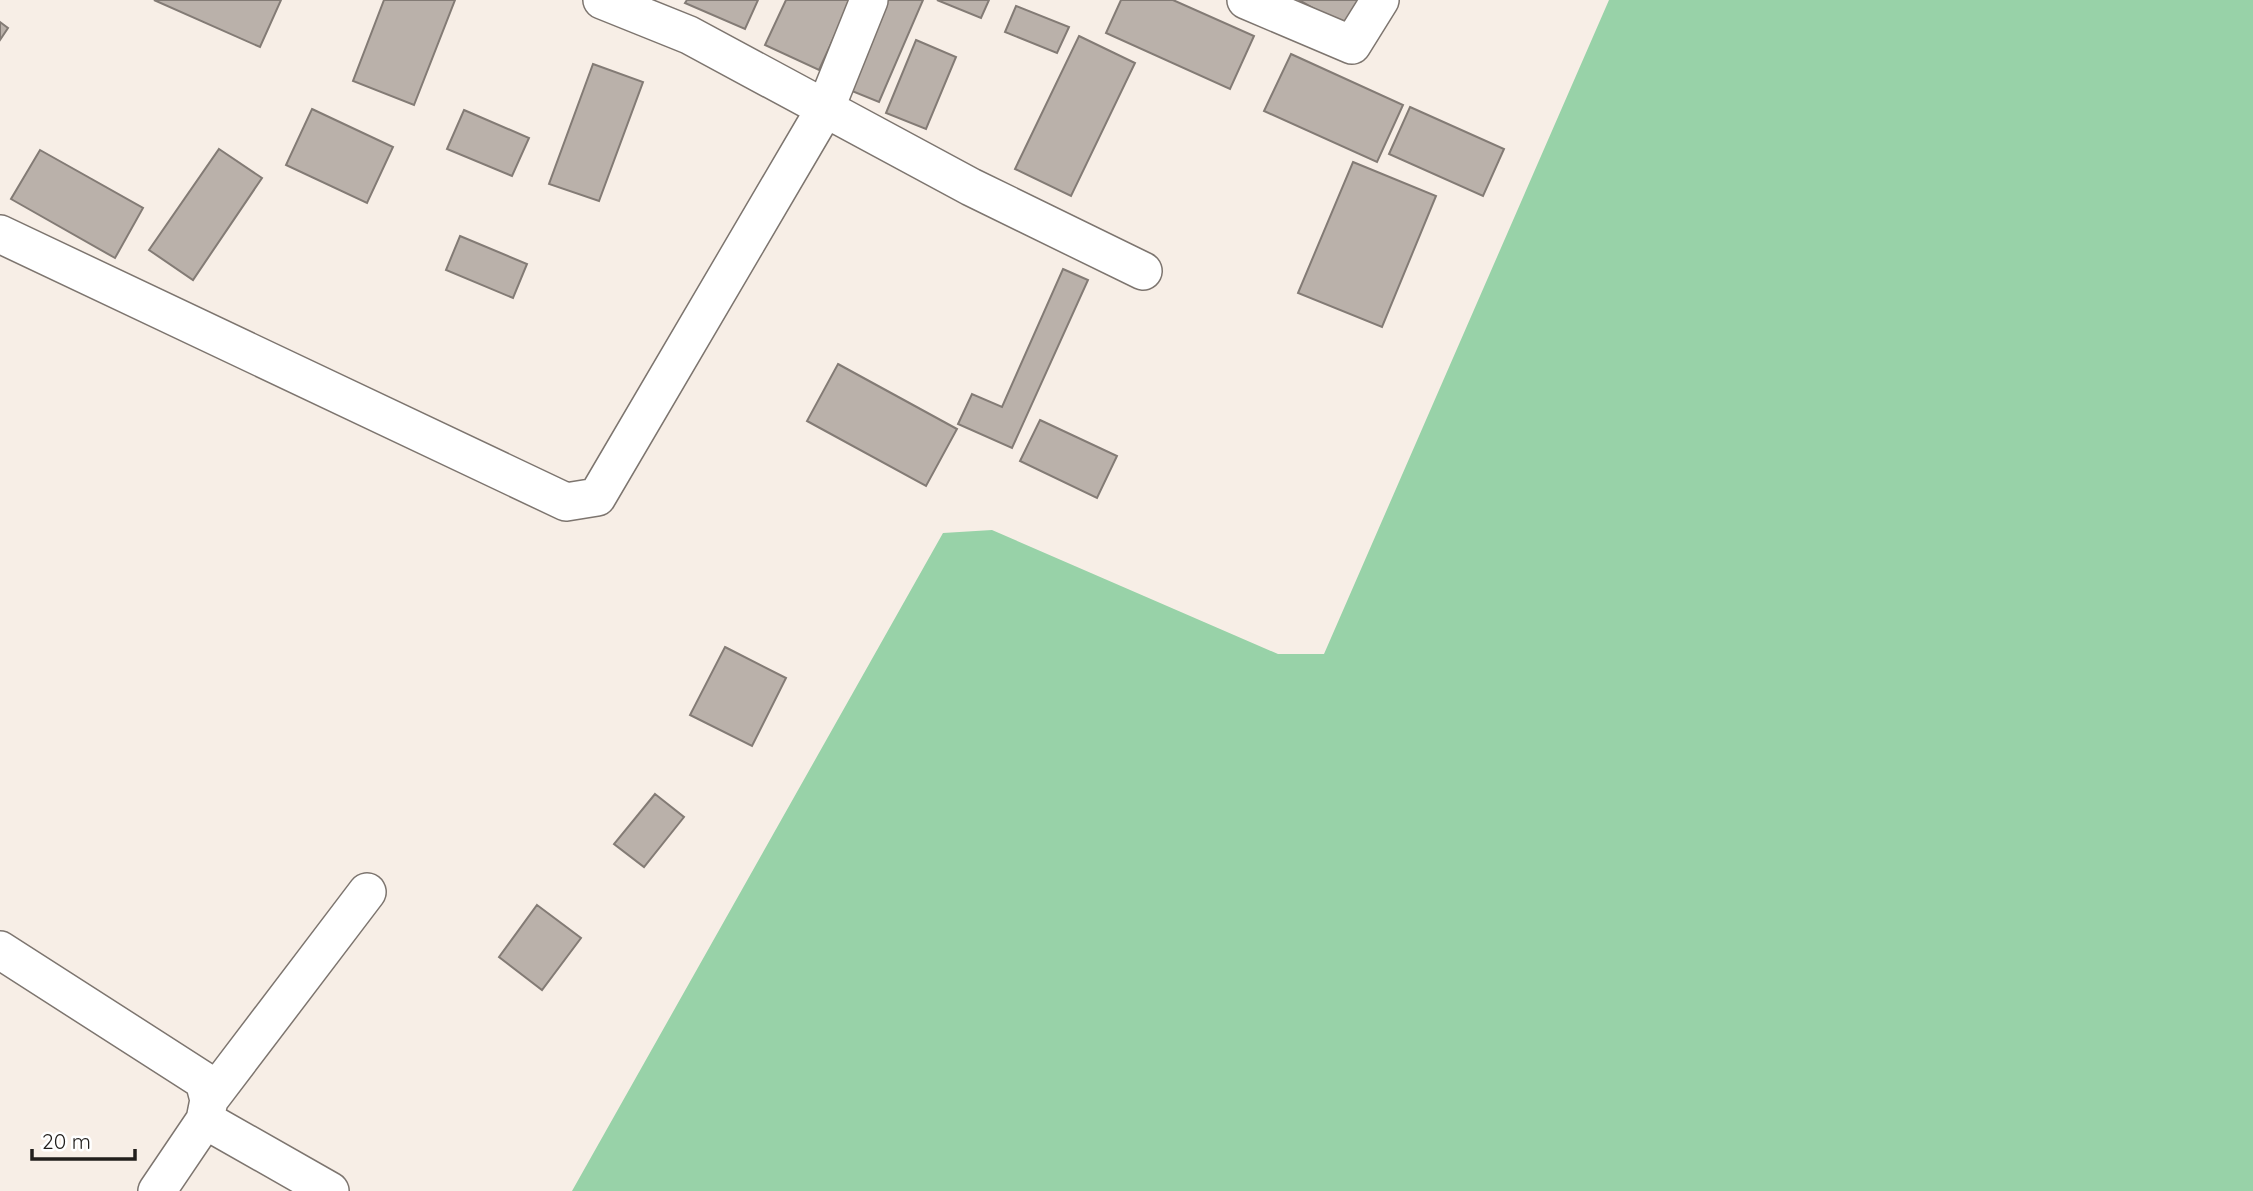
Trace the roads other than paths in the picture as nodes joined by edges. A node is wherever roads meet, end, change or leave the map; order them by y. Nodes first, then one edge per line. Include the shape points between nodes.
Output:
1 (602, 0) edge
2 (869, 0) edge
3 (1247, 0) edge
4 (1380, 0) edge
5 (826, 107) junction
6 (0, 234) edge
7 (1143, 271) dead end
8 (368, 892) dead end
9 (0, 950) edge
10 (207, 1110) junction
11 (157, 1191) edge
12 (330, 1191) edge

1 - 5 street via 689,35
2 - 5 street
3 - 4 street via 1352,45
5 - 6 street via 614,472 597,496 566,502
5 - 7 street via 971,187
8 - 10 street
9 - 10 street via 204,1081
10 - 11 street
10 - 12 street

